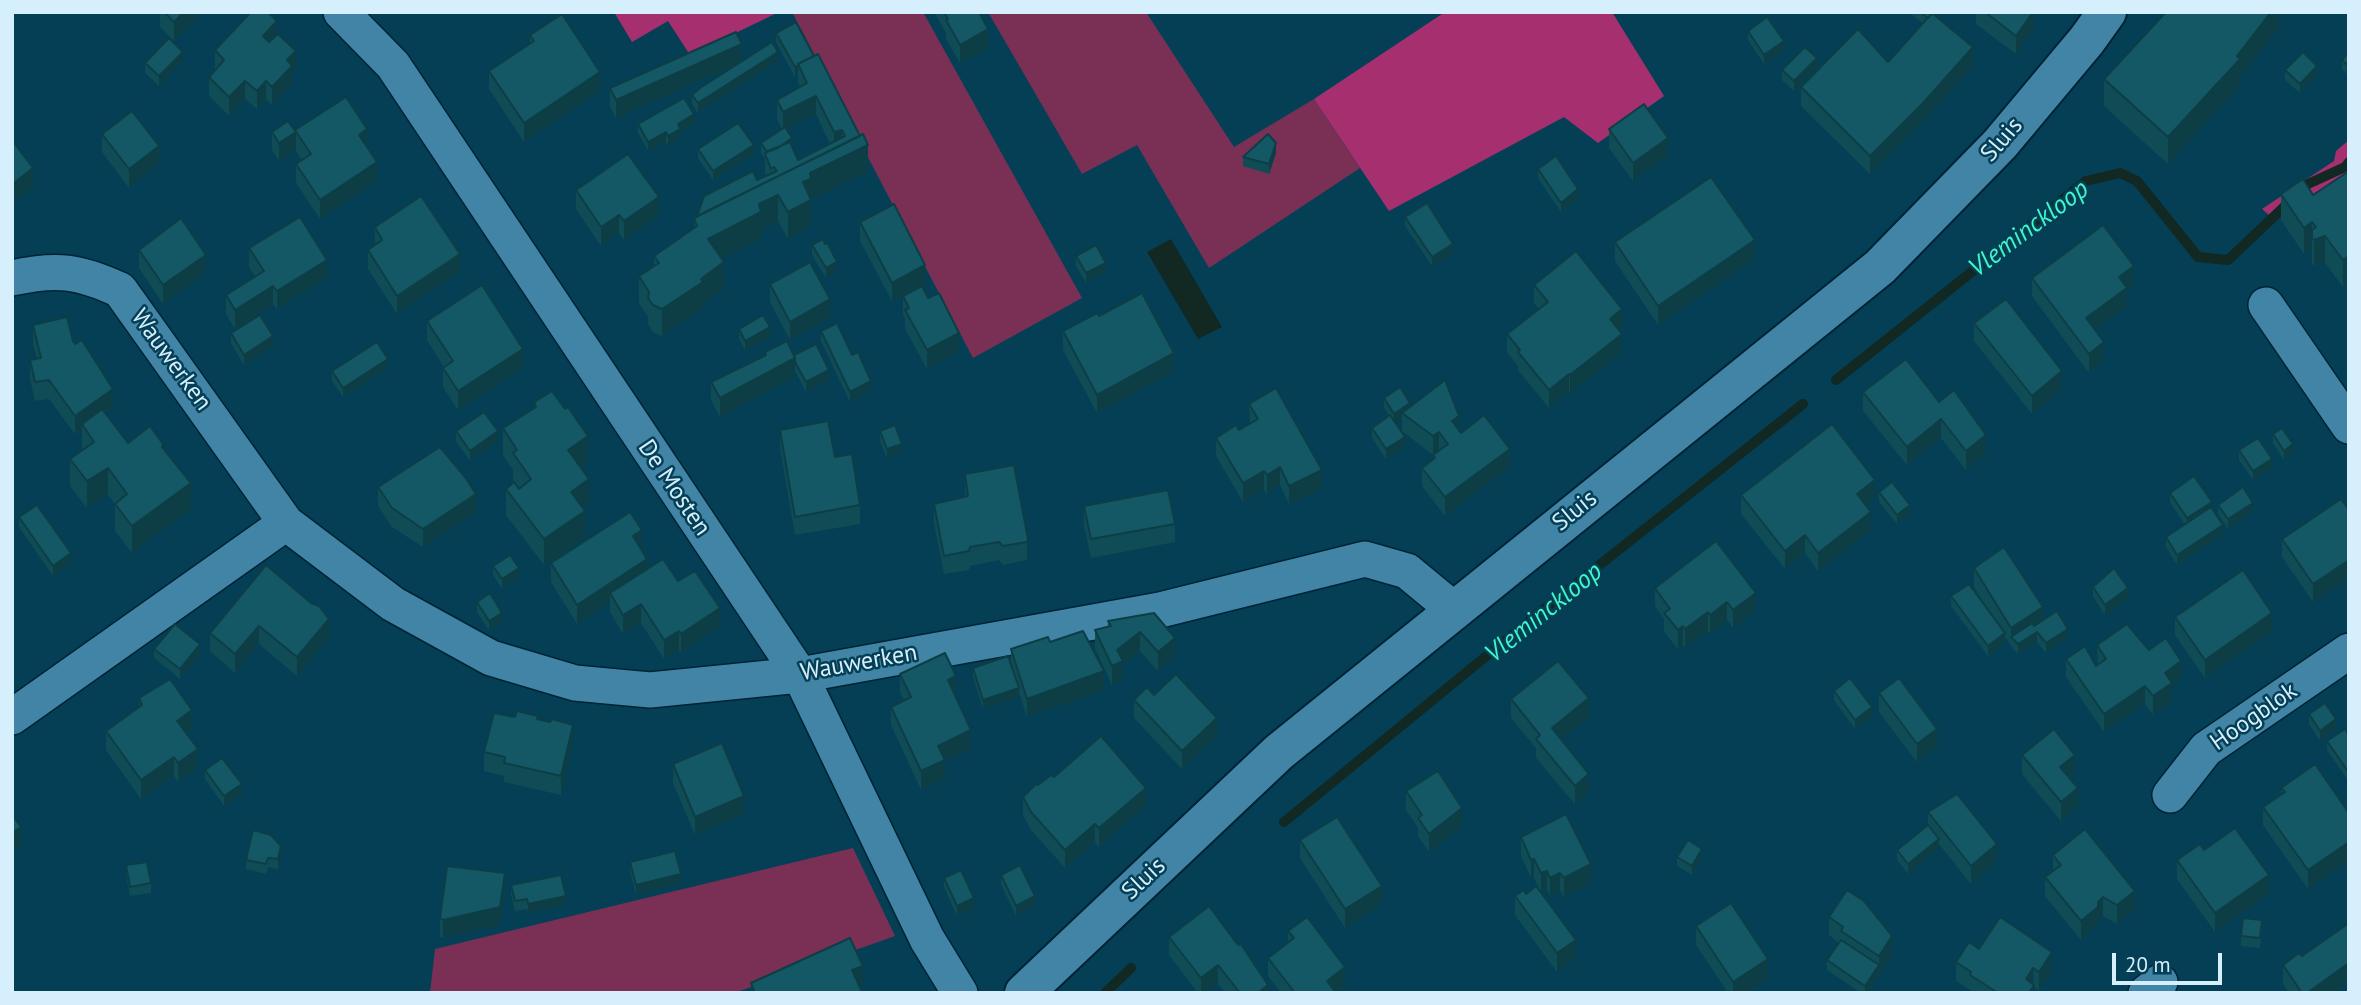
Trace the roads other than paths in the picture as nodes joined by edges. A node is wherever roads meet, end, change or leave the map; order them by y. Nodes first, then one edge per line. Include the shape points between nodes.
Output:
1 (341, 12) edge
2 (2107, 12) edge
3 (12, 278) edge
4 (2266, 304) dead end
5 (2349, 426) edge
6 (286, 523) junction
7 (1453, 609) junction
8 (2349, 651) edge
9 (800, 675) junction
10 (12, 717) edge
11 (2169, 794) dead end
12 (960, 993) edge
13 (1024, 993) edge

1 - 9 street, De Mosten via 393,65
2 - 7 street, Sluis via 2000,144 1880,267
3 - 6 street, Wauwerken via 42,271 88,275 120,290
4 - 5 street
6 - 9 street, Wauwerken via 393,604 491,658 575,683 650,690
6 - 10 street
7 - 9 street, Wauwerken via 1407,571 1365,559 1160,610
7 - 13 street, Sluis via 1279,752
8 - 11 street, Hoogblok via 2206,749
9 - 12 street, De Mosten via 927,939

